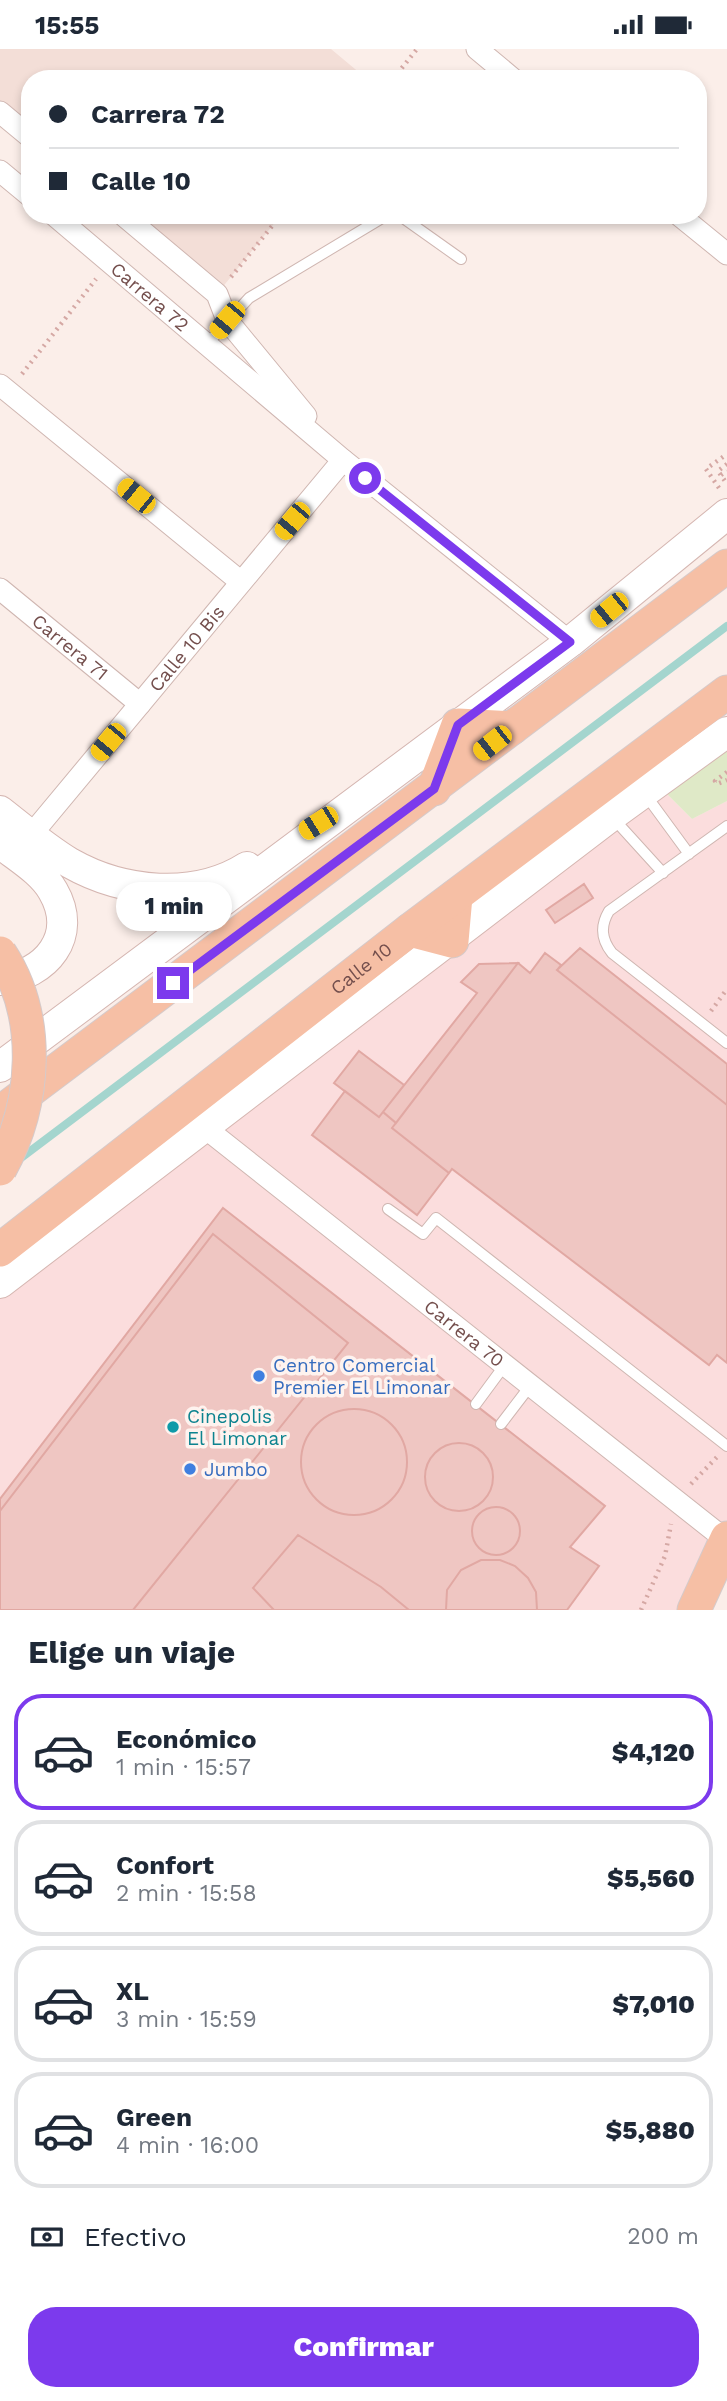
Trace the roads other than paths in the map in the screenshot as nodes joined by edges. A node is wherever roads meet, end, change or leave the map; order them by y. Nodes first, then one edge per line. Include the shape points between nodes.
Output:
1 (477, 49) edge
2 (502, 70) edge
3 (0, 112) edge
4 (21, 130) edge
5 (0, 171) edge
6 (21, 188) edge
7 (65, 224) edge
8 (134, 224) edge
9 (372, 224) edge
10 (412, 224) edge
11 (692, 224) edge
12 (724, 247) edge
13 (461, 259) dead end
14 (227, 320) junction
15 (207, 344) junction
16 (4, 388) edge
17 (343, 460) junction
18 (724, 502) edge
19 (727, 566) edge
20 (242, 582) junction
21 (0, 590) edge
22 (570, 642) junction
23 (726, 696) edge
24 (140, 704) junction
25 (458, 725) junction
26 (512, 728) junction
27 (727, 732) edge
28 (434, 789) junction
29 (644, 793) junction
30 (363, 794) junction
31 (0, 811) edge
32 (611, 816) junction
33 (727, 826) edge
34 (31, 835) junction
35 (0, 843) edge
36 (689, 854) junction
37 (663, 873) junction
38 (456, 896) junction
39 (410, 930) junction
40 (452, 941) junction
41 (0, 953) edge
42 (0, 979) edge
43 (727, 1043) edge
44 (0, 1067) edge
45 (0, 1113) edge
46 (204, 1127) junction
47 (0, 1169) edge
48 (388, 1209) dead end
49 (0, 1250) edge
50 (0, 1283) edge
51 (504, 1366) junction
52 (530, 1386) junction
53 (475, 1405) dead end
54 (501, 1424) dead end
55 (727, 1446) edge
56 (727, 1539) edge
57 (694, 1610) edge

1 - 2 street
3 - 4 street
5 - 6 street
7 - 15 street, Carrera 72
8 - 14 street, Carrera 72 via 217,294
9 - 14 lane via 249,298
10 - 13 lane
11 - 12 street
14 - 15 lane
14 - 17 street, Carrera 72
15 - 17 street, Carrera 72
16 - 20 street
17 - 20 street, Calle 10 Bis
17 - 22 street, Carrera 72
18 - 22 street
19 - 26 main road
20 - 24 street, Calle 10 Bis
21 - 24 street, Carrera 71
22 - 25 street
23 - 38 main road, Calle 10
24 - 34 street, Calle 10 Bis
25 - 26 main road
25 - 28 main road
25 - 30 street
26 - 28 main road
27 - 29 street, Calle 10
28 - 45 main road
29 - 32 street, Calle 10
29 - 36 lane
30 - 34 street via 229,879 191,886 156,888 107,879 70,862
30 - 44 street
31 - 34 street
32 - 37 lane
32 - 40 street, Calle 10
33 - 36 lane
35 - 42 street via 53,890 61,910 61,932 54,952 39,968 20,978
36 - 37 lane
37 - 43 lane via 609,911 604,918 606,945
38 - 39 main road, Calle 10
38 - 40 main road
39 - 40 main road
39 - 49 main road, Calle 10
40 - 46 street, Calle 10
41 - 47 main road, bridge via 19,994 28,1030 30,1070 14,1144
46 - 50 street, Calle 10
46 - 51 street, Carrera 70
48 - 55 lane via 423,1234 436,1218
51 - 52 street, Carrera 70
51 - 53 lane
52 - 54 lane
52 - 56 street, Carrera 70
56 - 57 main road

